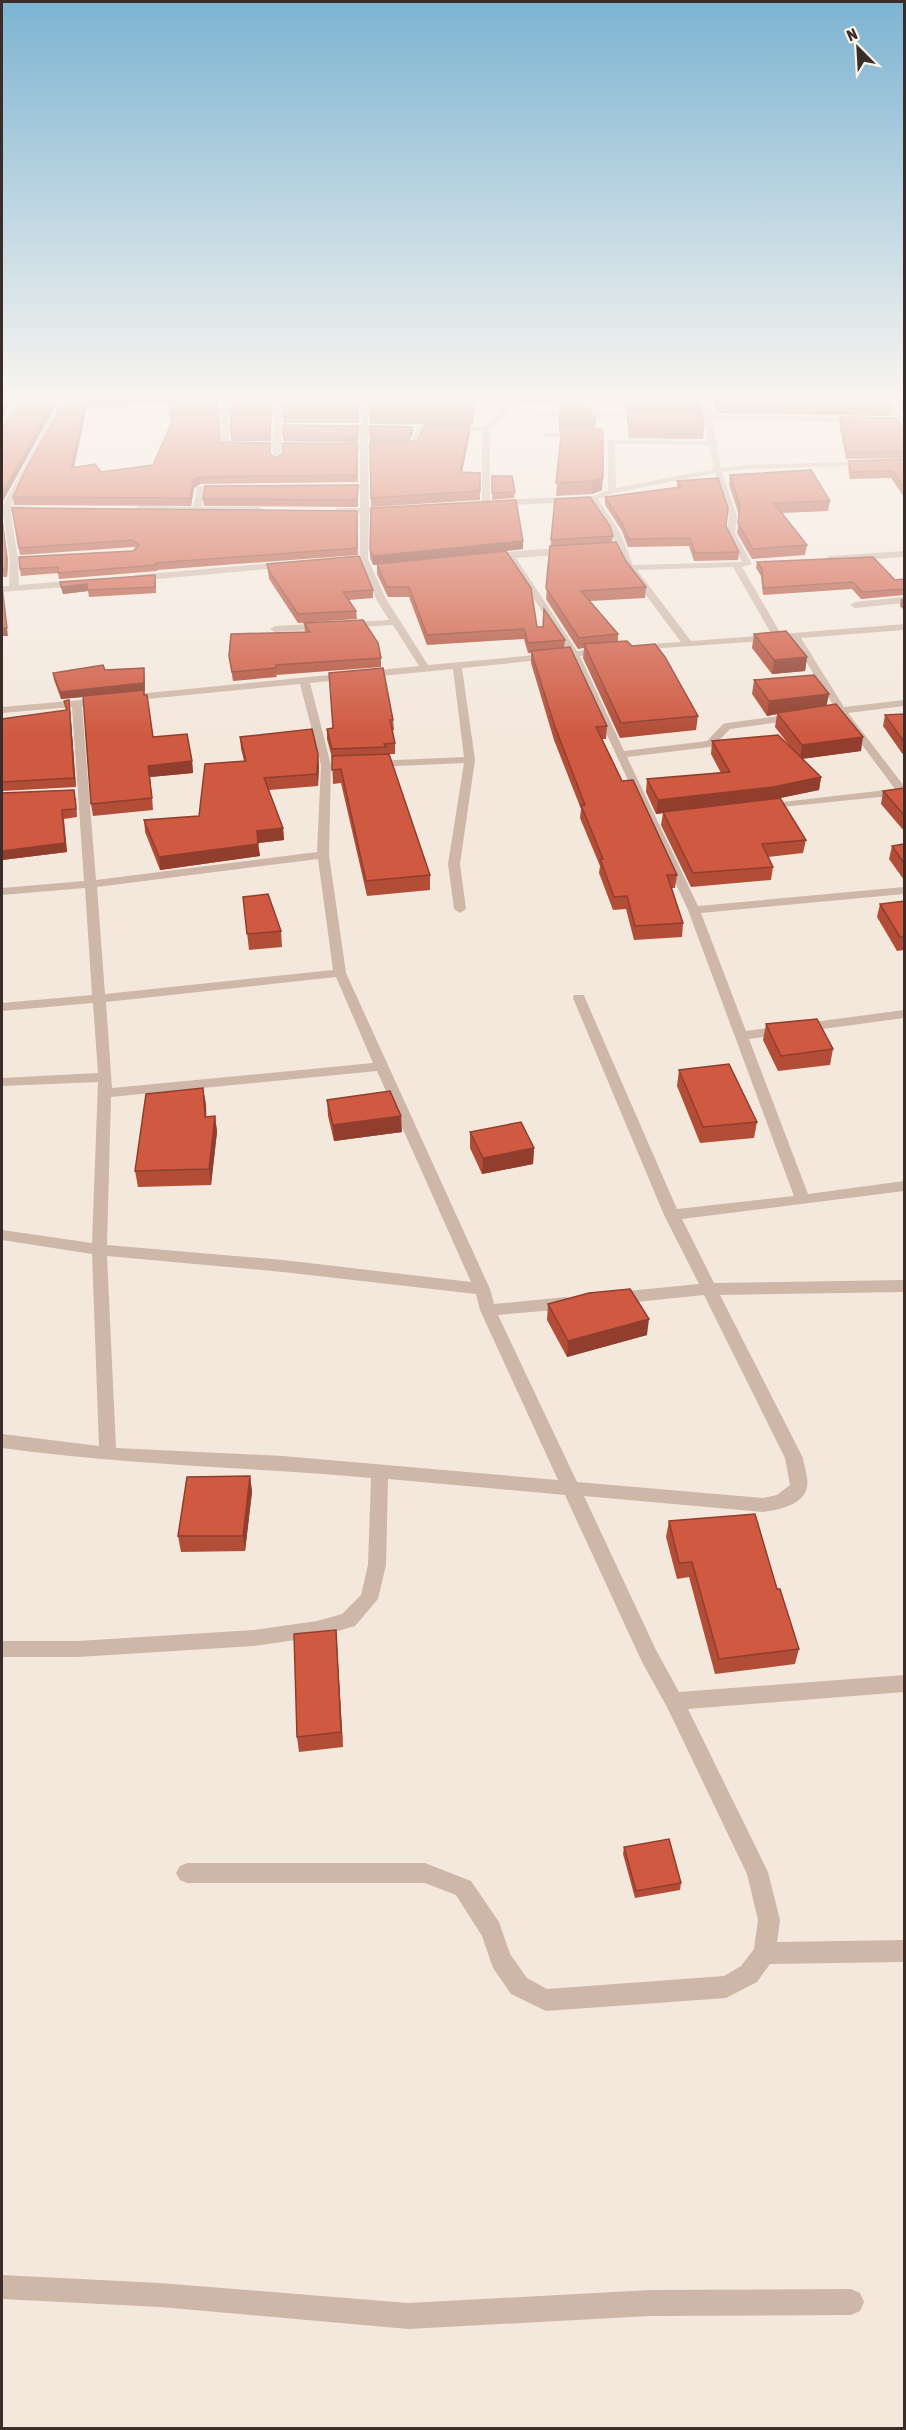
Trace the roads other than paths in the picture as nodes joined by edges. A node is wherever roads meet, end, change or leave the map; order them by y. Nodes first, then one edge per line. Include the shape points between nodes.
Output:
1 (4, 509) edge
2 (224, 509) edge
3 (397, 509) edge
4 (601, 509) edge
5 (731, 509) edge
6 (264, 510) edge
7 (332, 511) edge
8 (366, 512) junction
9 (620, 547) junction
10 (587, 549) edge
11 (576, 550) edge
12 (904, 554) edge
13 (510, 555) junction
14 (364, 559) junction
15 (475, 559) edge
16 (14, 560) junction
17 (26, 560) edge
18 (815, 560) edge
19 (329, 562) edge
20 (748, 564) junction
21 (760, 564) edge
22 (294, 565) edge
23 (736, 565) junction
24 (630, 568) junction
25 (381, 569) edge
26 (369, 570) junction
27 (131, 578) edge
28 (84, 582) edge
29 (14, 588) junction
30 (2, 589) edge
31 (904, 600) edge
32 (855, 605) dead end
33 (396, 622) junction
34 (904, 627) edge
35 (275, 629) dead end
36 (795, 636) junction
37 (778, 637) junction
38 (688, 644) junction
39 (631, 649) edge
40 (620, 650) edge
41 (574, 654) junction
42 (457, 665) junction
43 (426, 670) junction
44 (304, 681) junction
45 (77, 703) junction
46 (904, 703) edge
47 (2, 710) edge
48 (841, 710) junction
49 (620, 755) junction
50 (470, 760) junction
51 (359, 764) edge
52 (904, 791) edge
53 (754, 808) edge
54 (323, 855) junction
55 (91, 884) junction
56 (904, 890) edge
57 (2, 892) edge
58 (460, 909) dead end
59 (694, 910) junction
60 (340, 973) junction
61 (579, 998) dead end
62 (100, 1000) junction
63 (2, 1007) edge
64 (904, 1014) edge
65 (740, 1036) junction
66 (382, 1065) junction
67 (105, 1077) junction
68 (2, 1082) edge
69 (104, 1093) junction
70 (904, 1186) edge
71 (803, 1200) junction
72 (672, 1215) junction
73 (2, 1235) edge
74 (99, 1250) junction
75 (904, 1286) edge
76 (482, 1289) junction
77 (711, 1289) junction
78 (606, 1299) edge
79 (582, 1301) edge
80 (488, 1310) junction
81 (2, 1441) edge
82 (108, 1454) junction
83 (380, 1472) junction
84 (573, 1490) junction
85 (2, 1649) edge
86 (904, 1683) edge
87 (674, 1701) junction
88 (188, 1873) dead end
89 (904, 1951) edge
90 (764, 1953) junction
91 (2, 2288) edge
92 (851, 2302) dead end

1 - 16 street
2 - 6 street
3 - 8 street
4 - 9 street via 616,532
5 - 20 street via 731,533
7 - 8 street
8 - 14 street
9 - 10 street
9 - 24 street
11 - 13 street
12 - 18 street
13 - 15 street
13 - 41 street
14 - 19 street
14 - 26 street
16 - 17 street
16 - 29 street
20 - 21 street
20 - 23 street
22 - 27 street
23 - 24 street
23 - 37 street
24 - 38 street
25 - 26 street
26 - 33 street
28 - 29 street
29 - 30 street
31 - 32 street
33 - 35 street
33 - 43 street
34 - 36 street
36 - 37 street
36 - 48 street
37 - 38 street
38 - 39 street
40 - 41 street
41 - 42 street
41 - 49 street
42 - 43 street
42 - 50 street
43 - 44 street
44 - 45 street
44 - 54 street via 332,765
45 - 47 street
45 - 55 street via 76,792
46 - 48 street
48 - 49 street via 727,726 710,744
48 - 52 street
49 - 59 street via 657,820
50 - 51 street
50 - 58 street via 454,864
52 - 53 street
54 - 55 street
54 - 60 street
55 - 57 street
55 - 62 street
56 - 59 street
59 - 65 street
60 - 62 street
60 - 66 street
61 - 72 street
62 - 63 street
62 - 67 street
64 - 65 street
65 - 71 street
66 - 69 street
66 - 76 street
67 - 68 street
67 - 69 street
69 - 74 street
70 - 71 street
71 - 72 street
72 - 77 street
73 - 74 street
74 - 76 street
74 - 82 street
75 - 77 street
76 - 80 street
77 - 78 street
77 - 84 street via 794,1458 799,1486 793,1495 763,1505
79 - 80 street
80 - 84 street
81 - 82 street
82 - 83 street
83 - 84 street
83 - 85 street via 377,1565 369,1599 348,1620 317,1629 254,1638 78,1649
84 - 87 street via 649,1656
86 - 87 street
87 - 90 street via 757,1872 769,1920
88 - 90 street via 425,1873 463,1888 491,1930 501,1960 519,1986 546,2000 726,1987 748,1974
89 - 90 street
91 - 92 street via 160,2295 408,2316 650,2303

